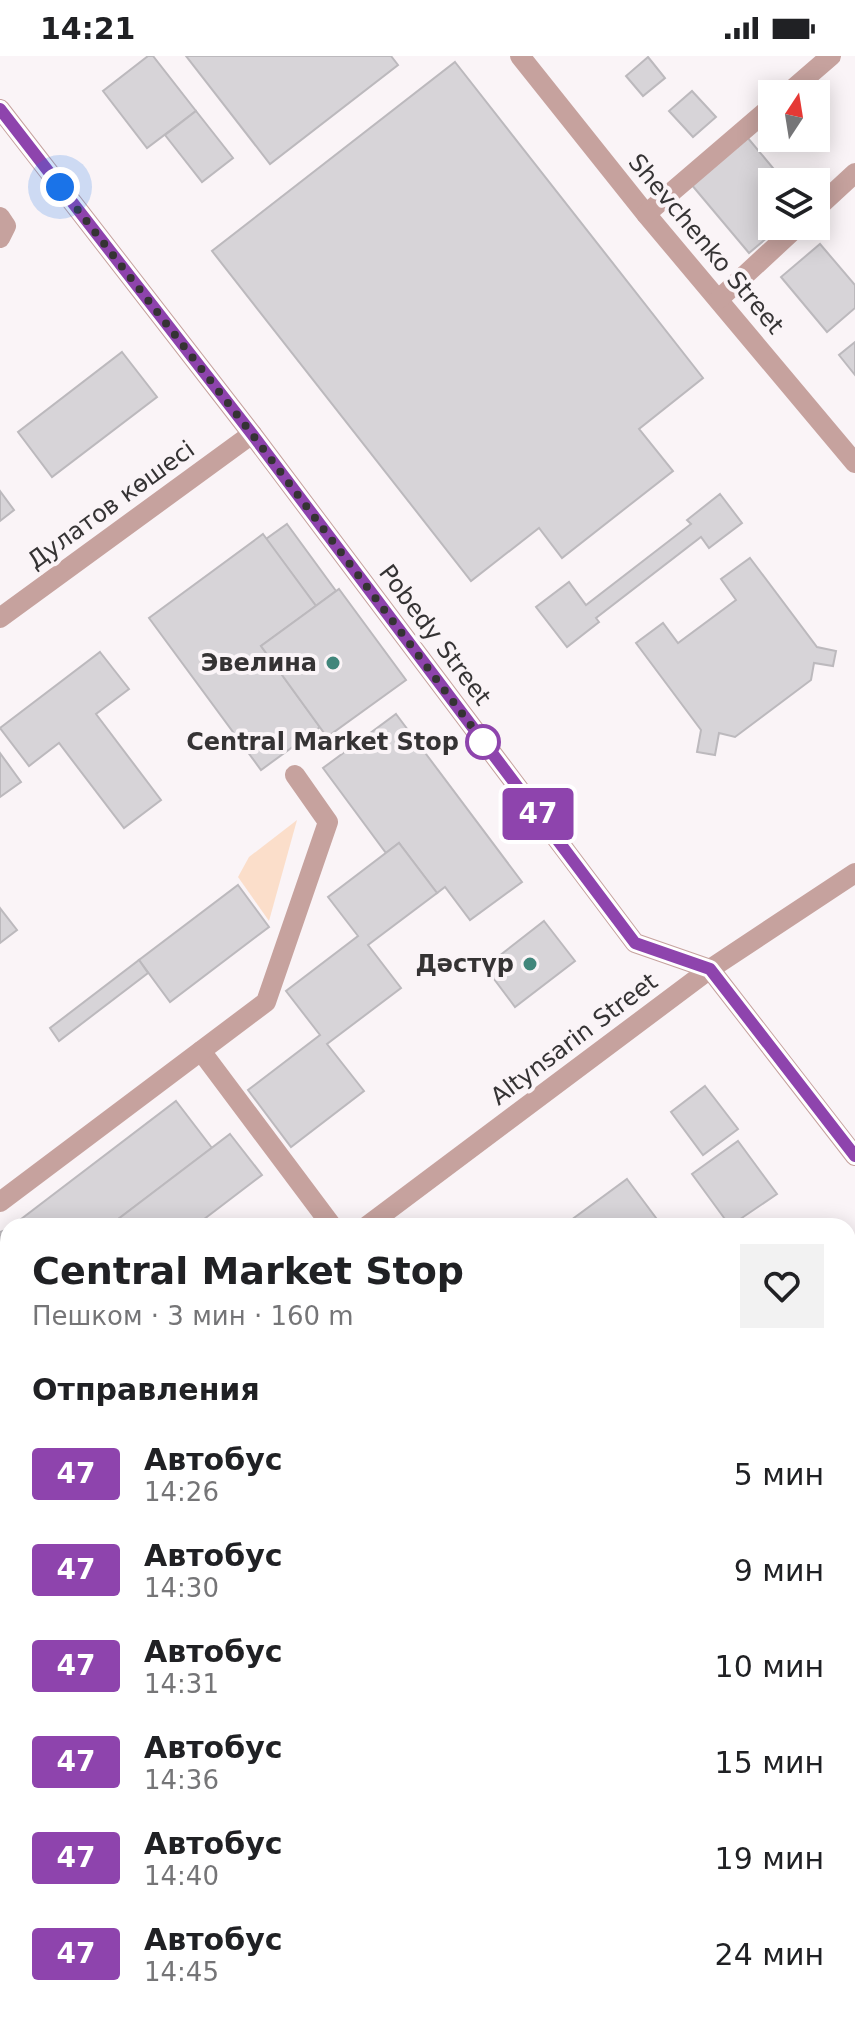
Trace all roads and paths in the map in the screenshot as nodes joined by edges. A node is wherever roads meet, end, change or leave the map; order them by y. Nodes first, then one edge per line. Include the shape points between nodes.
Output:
1 (520, 56) edge
2 (831, 56) edge
3 (803, 80) edge
4 (1, 112) edge
5 (758, 118) edge
6 (855, 173) edge
7 (830, 196) edge
8 (646, 214) junction
9 (0, 217) edge
10 (0, 238) edge
11 (783, 240) edge
12 (719, 299) junction
13 (252, 434) junction
14 (855, 463) edge
15 (0, 618) edge
16 (295, 775) dead end
17 (855, 873) edge
18 (710, 969) junction
19 (201, 1051) junction
20 (855, 1156) edge
21 (0, 1202) edge
22 (326, 1218) edge
23 (378, 1218) edge

1 - 8 street, Shevchenko Street
2 - 3 street
4 - 13 street, Pobedy Street
5 - 8 street
6 - 7 street
8 - 12 street, Shevchenko Street
9 - 10 street via 6,226
11 - 12 street
12 - 14 street, Shevchenko Street
13 - 15 street, Дулатов көшесі
13 - 18 street, Pobedy Street via 635,943
16 - 19 street via 328,822 266,1002
17 - 18 street, Altynsarin Street
18 - 20 street
18 - 23 street, Altynsarin Street
19 - 21 street
19 - 22 street

